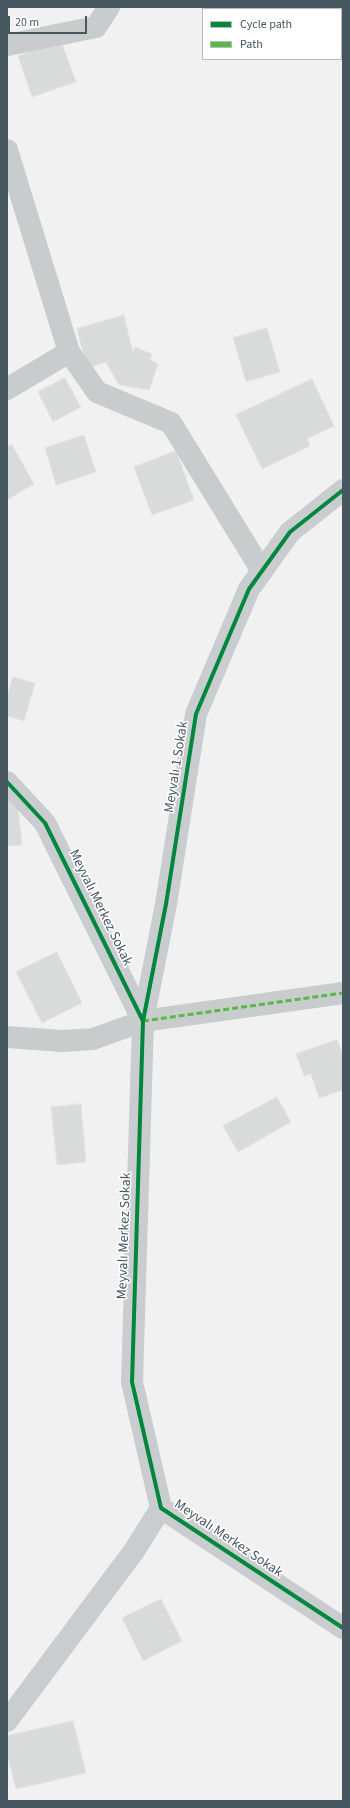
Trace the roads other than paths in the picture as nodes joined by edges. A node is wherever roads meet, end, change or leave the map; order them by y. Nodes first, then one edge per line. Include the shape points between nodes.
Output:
1 (109, 7) edge
2 (7, 45) edge
3 (7, 150) edge
4 (69, 352) junction
5 (7, 389) edge
6 (343, 490) edge
7 (262, 571) junction
8 (7, 782) edge
9 (343, 993) edge
10 (143, 1021) junction
11 (7, 1037) edge
12 (161, 1508) junction
13 (343, 1628) edge
14 (7, 1721) edge

1 - 2 street via 96,27
3 - 4 street
4 - 5 street
4 - 7 street via 97,392 171,423
6 - 7 street, Meyvalı 1 Sokak via 290,532
7 - 10 street, Meyvalı 1 Sokak via 249,589 196,714 166,904
8 - 10 street, Meyvalı Merkez Sokak via 45,823
9 - 10 street
10 - 11 street via 93,1039 62,1041
10 - 12 street, Meyvalı Merkez Sokak via 132,1382
12 - 13 street, Meyvalı Merkez Sokak
12 - 14 street via 134,1551

